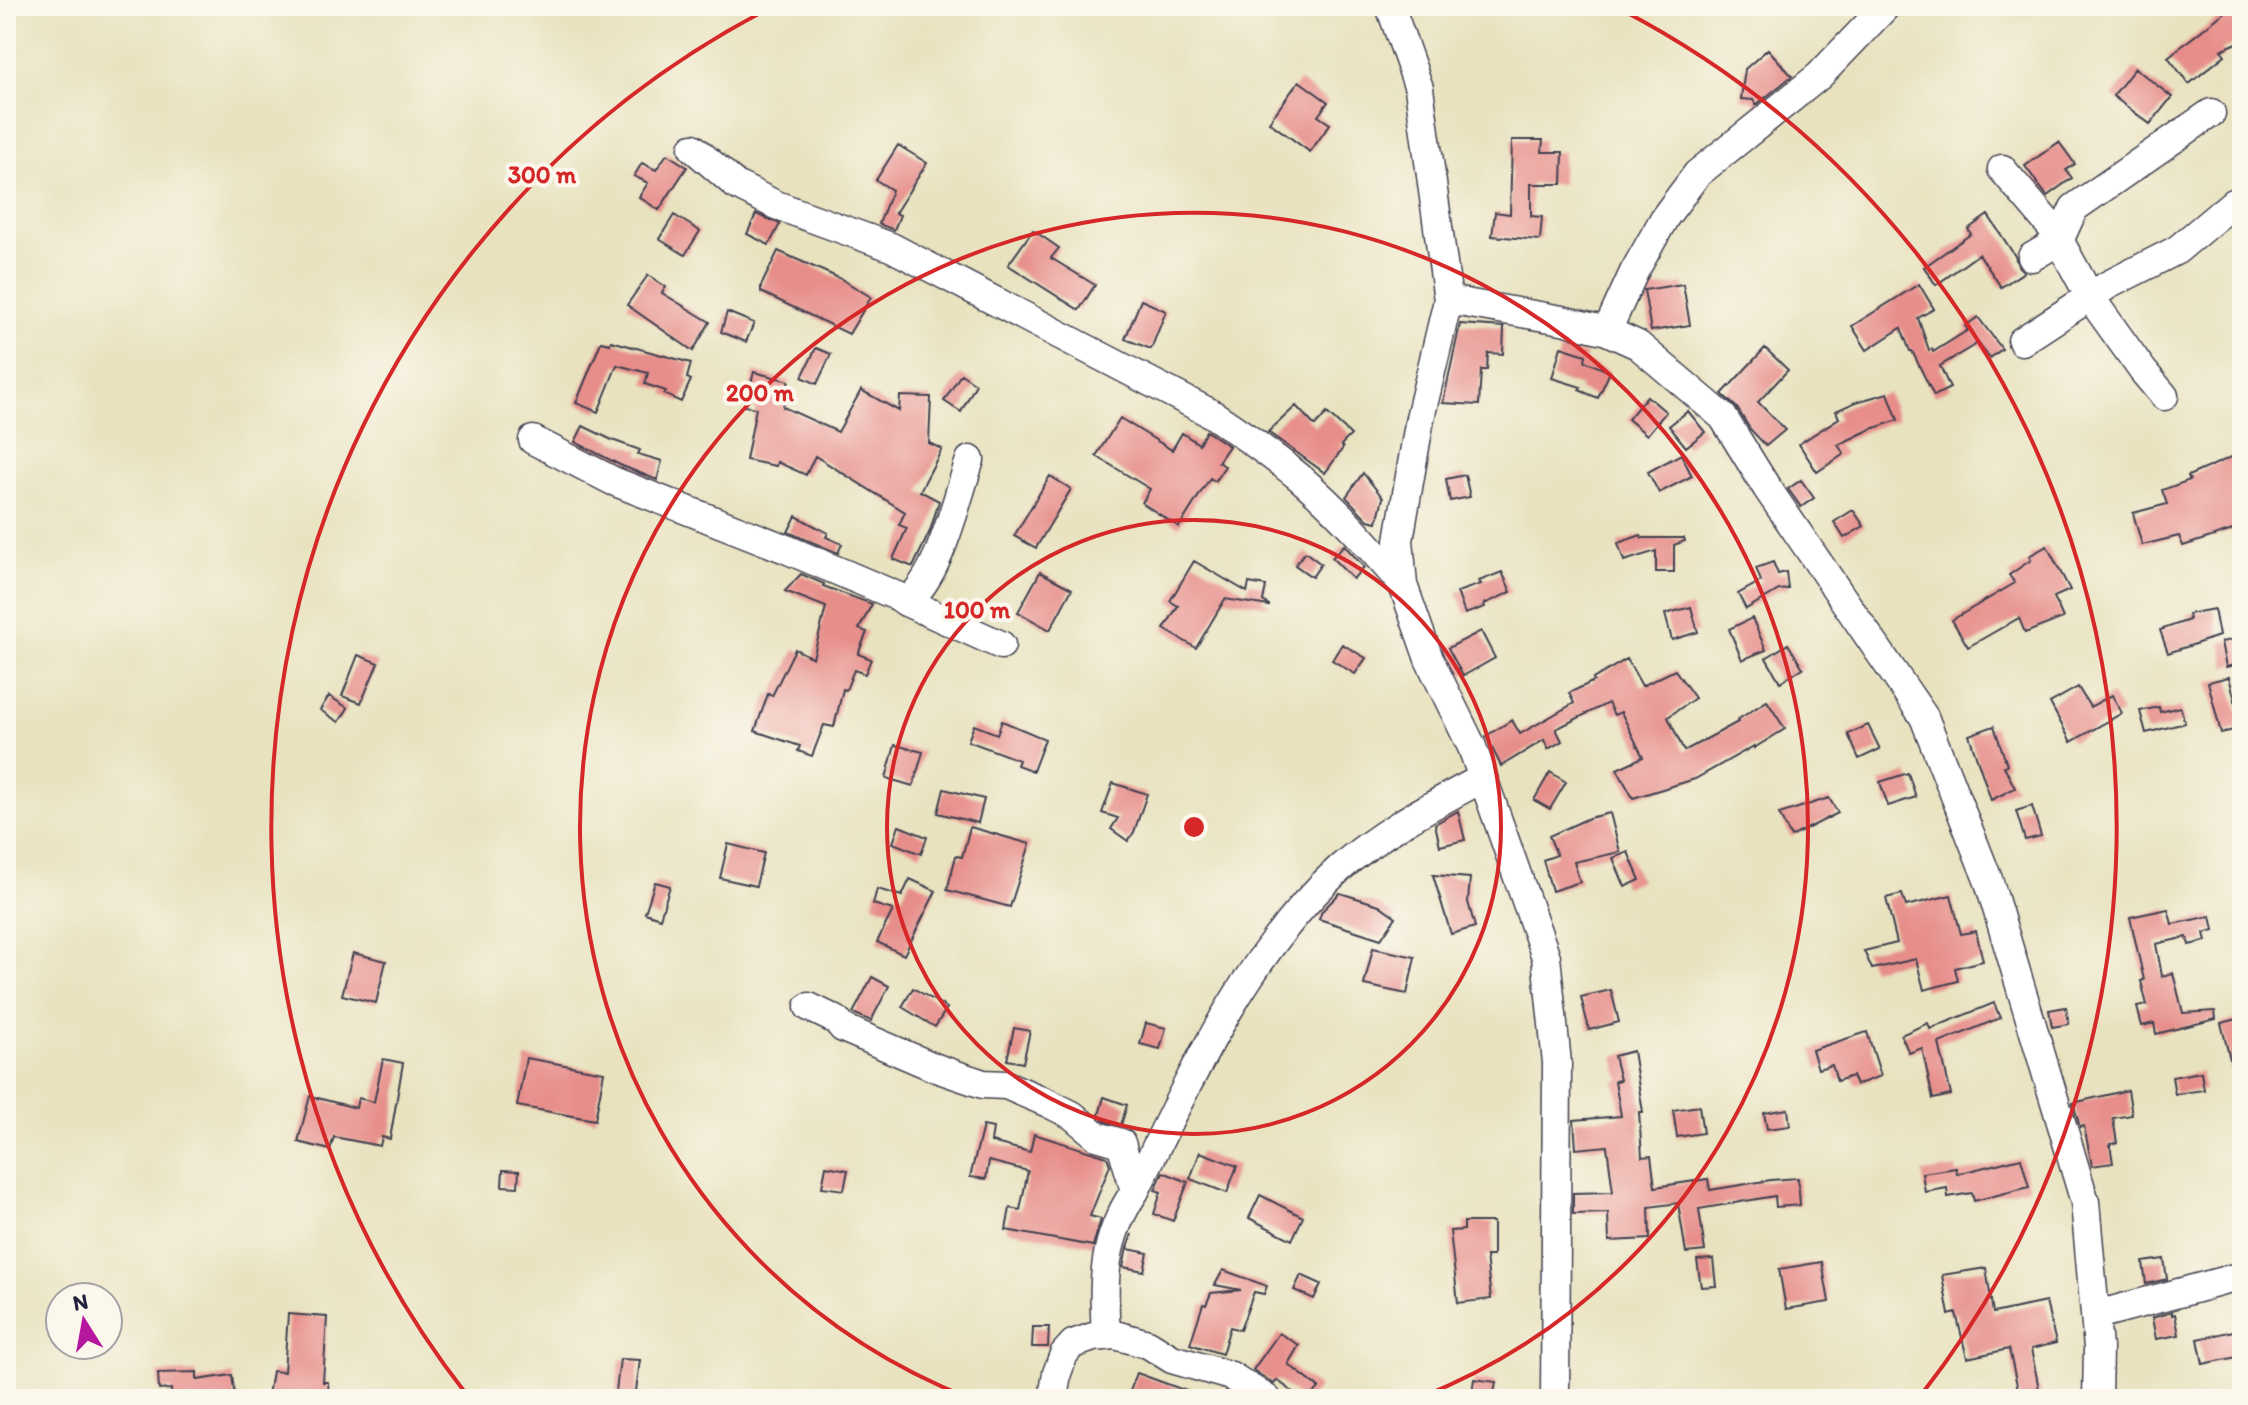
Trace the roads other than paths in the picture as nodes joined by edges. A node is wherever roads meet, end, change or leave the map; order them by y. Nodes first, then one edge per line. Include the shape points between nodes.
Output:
1 (1390, 6) edge
2 (1886, 6) edge
3 (2211, 113) dead end
4 (693, 148) dead end
5 (2002, 169) dead end
6 (2233, 203) dead end
7 (2059, 241) junction
8 (2032, 257) dead end
9 (2090, 297) junction
10 (1448, 300) junction
11 (1607, 331) junction
12 (2022, 341) dead end
13 (2164, 396) dead end
14 (533, 440) dead end
15 (970, 460) dead end
16 (1403, 585) junction
17 (906, 602) junction
18 (1001, 645) dead end
19 (1483, 778) junction
20 (809, 1007) dead end
21 (1135, 1191) junction
22 (2242, 1276) edge
23 (2104, 1313) dead end
24 (1106, 1336) junction
25 (1053, 1399) edge
26 (1267, 1399) edge
27 (1555, 1399) edge
28 (2097, 1399) edge

1 - 10 street via 1419,88
2 - 11 street via 1819,76 1697,174 1657,231
3 - 7 street via 2074,208
4 - 16 street via 736,185 891,247 1212,414 1299,477
5 - 7 street
6 - 9 street via 2177,250
7 - 8 street
7 - 9 street
9 - 12 street
9 - 13 street
10 - 11 street
10 - 16 street via 1399,540
11 - 28 street via 1638,345 1723,417 1924,717 1989,882 2085,1202 2098,1348
14 - 17 street via 613,481
15 - 17 street via 938,554 921,587
16 - 19 street via 1429,659
17 - 18 street
19 - 21 street via 1409,817 1341,868 1311,898 1244,985
19 - 27 street via 1546,957 1557,1063
20 - 21 street via 843,1028 936,1068 983,1084 1006,1085 1072,1115 1097,1136 1121,1143
21 - 24 street via 1107,1250
22 - 23 street
24 - 25 street via 1073,1344 1064,1354
24 - 26 street via 1148,1344 1172,1359 1231,1376

